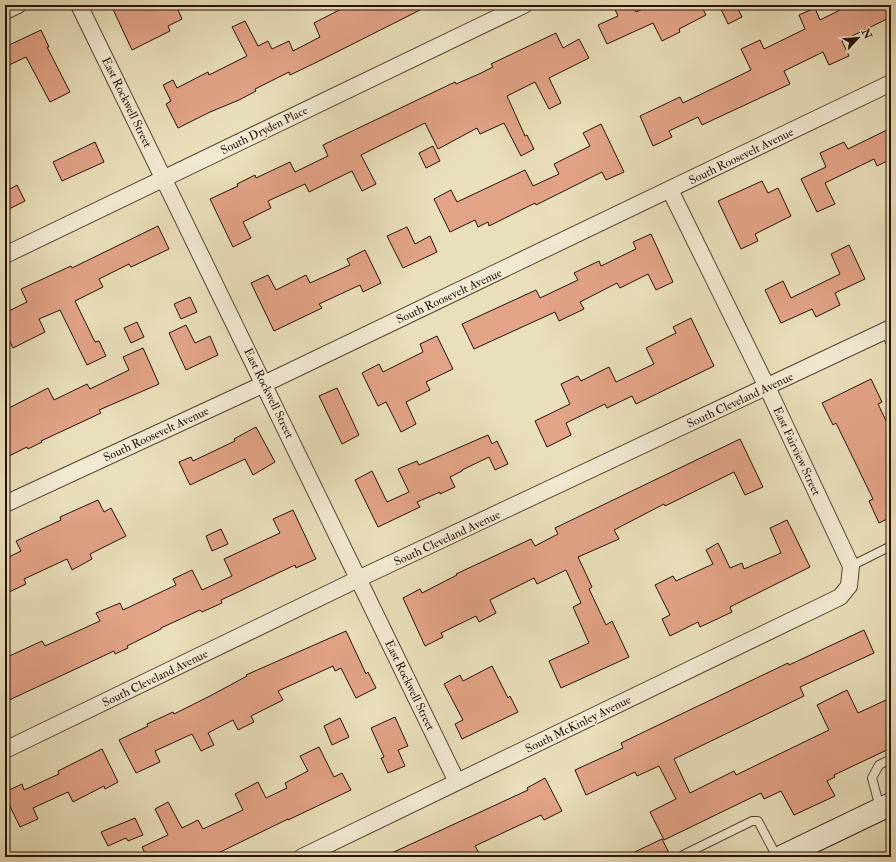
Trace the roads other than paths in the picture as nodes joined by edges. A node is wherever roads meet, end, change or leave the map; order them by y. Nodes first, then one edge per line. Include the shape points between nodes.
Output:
1 (18, 5) edge
2 (79, 5) edge
3 (524, 5) edge
4 (5, 11) edge
5 (891, 83) edge
6 (165, 178) junction
7 (670, 190) junction
8 (5, 255) edge
9 (889, 334) edge
10 (264, 384) junction
11 (767, 387) junction
12 (5, 504) edge
13 (891, 546) edge
14 (851, 566) junction
15 (358, 580) junction
16 (5, 750) edge
17 (891, 759) edge
18 (457, 782) junction
19 (887, 808) edge
20 (302, 857) edge
21 (683, 857) edge
22 (777, 857) edge
23 (781, 857) edge

1 - 4 street
2 - 6 street, East Rockwell Street
3 - 6 street, South Dryden Place
5 - 7 street, South Roosevelt Avenue
6 - 8 street, South Dryden Place
6 - 10 street, East Rockwell Street
7 - 10 street, South Roosevelt Avenue
7 - 11 street, East Fairview Street
9 - 11 street, South Cleveland Avenue
10 - 12 street, South Roosevelt Avenue
10 - 15 street, East Rockwell Street
11 - 14 street, East Fairview Street
11 - 15 street, South Cleveland Avenue
13 - 14 lane
14 - 18 street, South McKinley Avenue via 849,586 840,597
15 - 16 street, South Cleveland Avenue
15 - 18 street, East Rockwell Street
17 - 19 lane via 879,765 872,778
18 - 20 street, South McKinley Avenue
19 - 23 street
21 - 22 lane via 752,821 758,821

